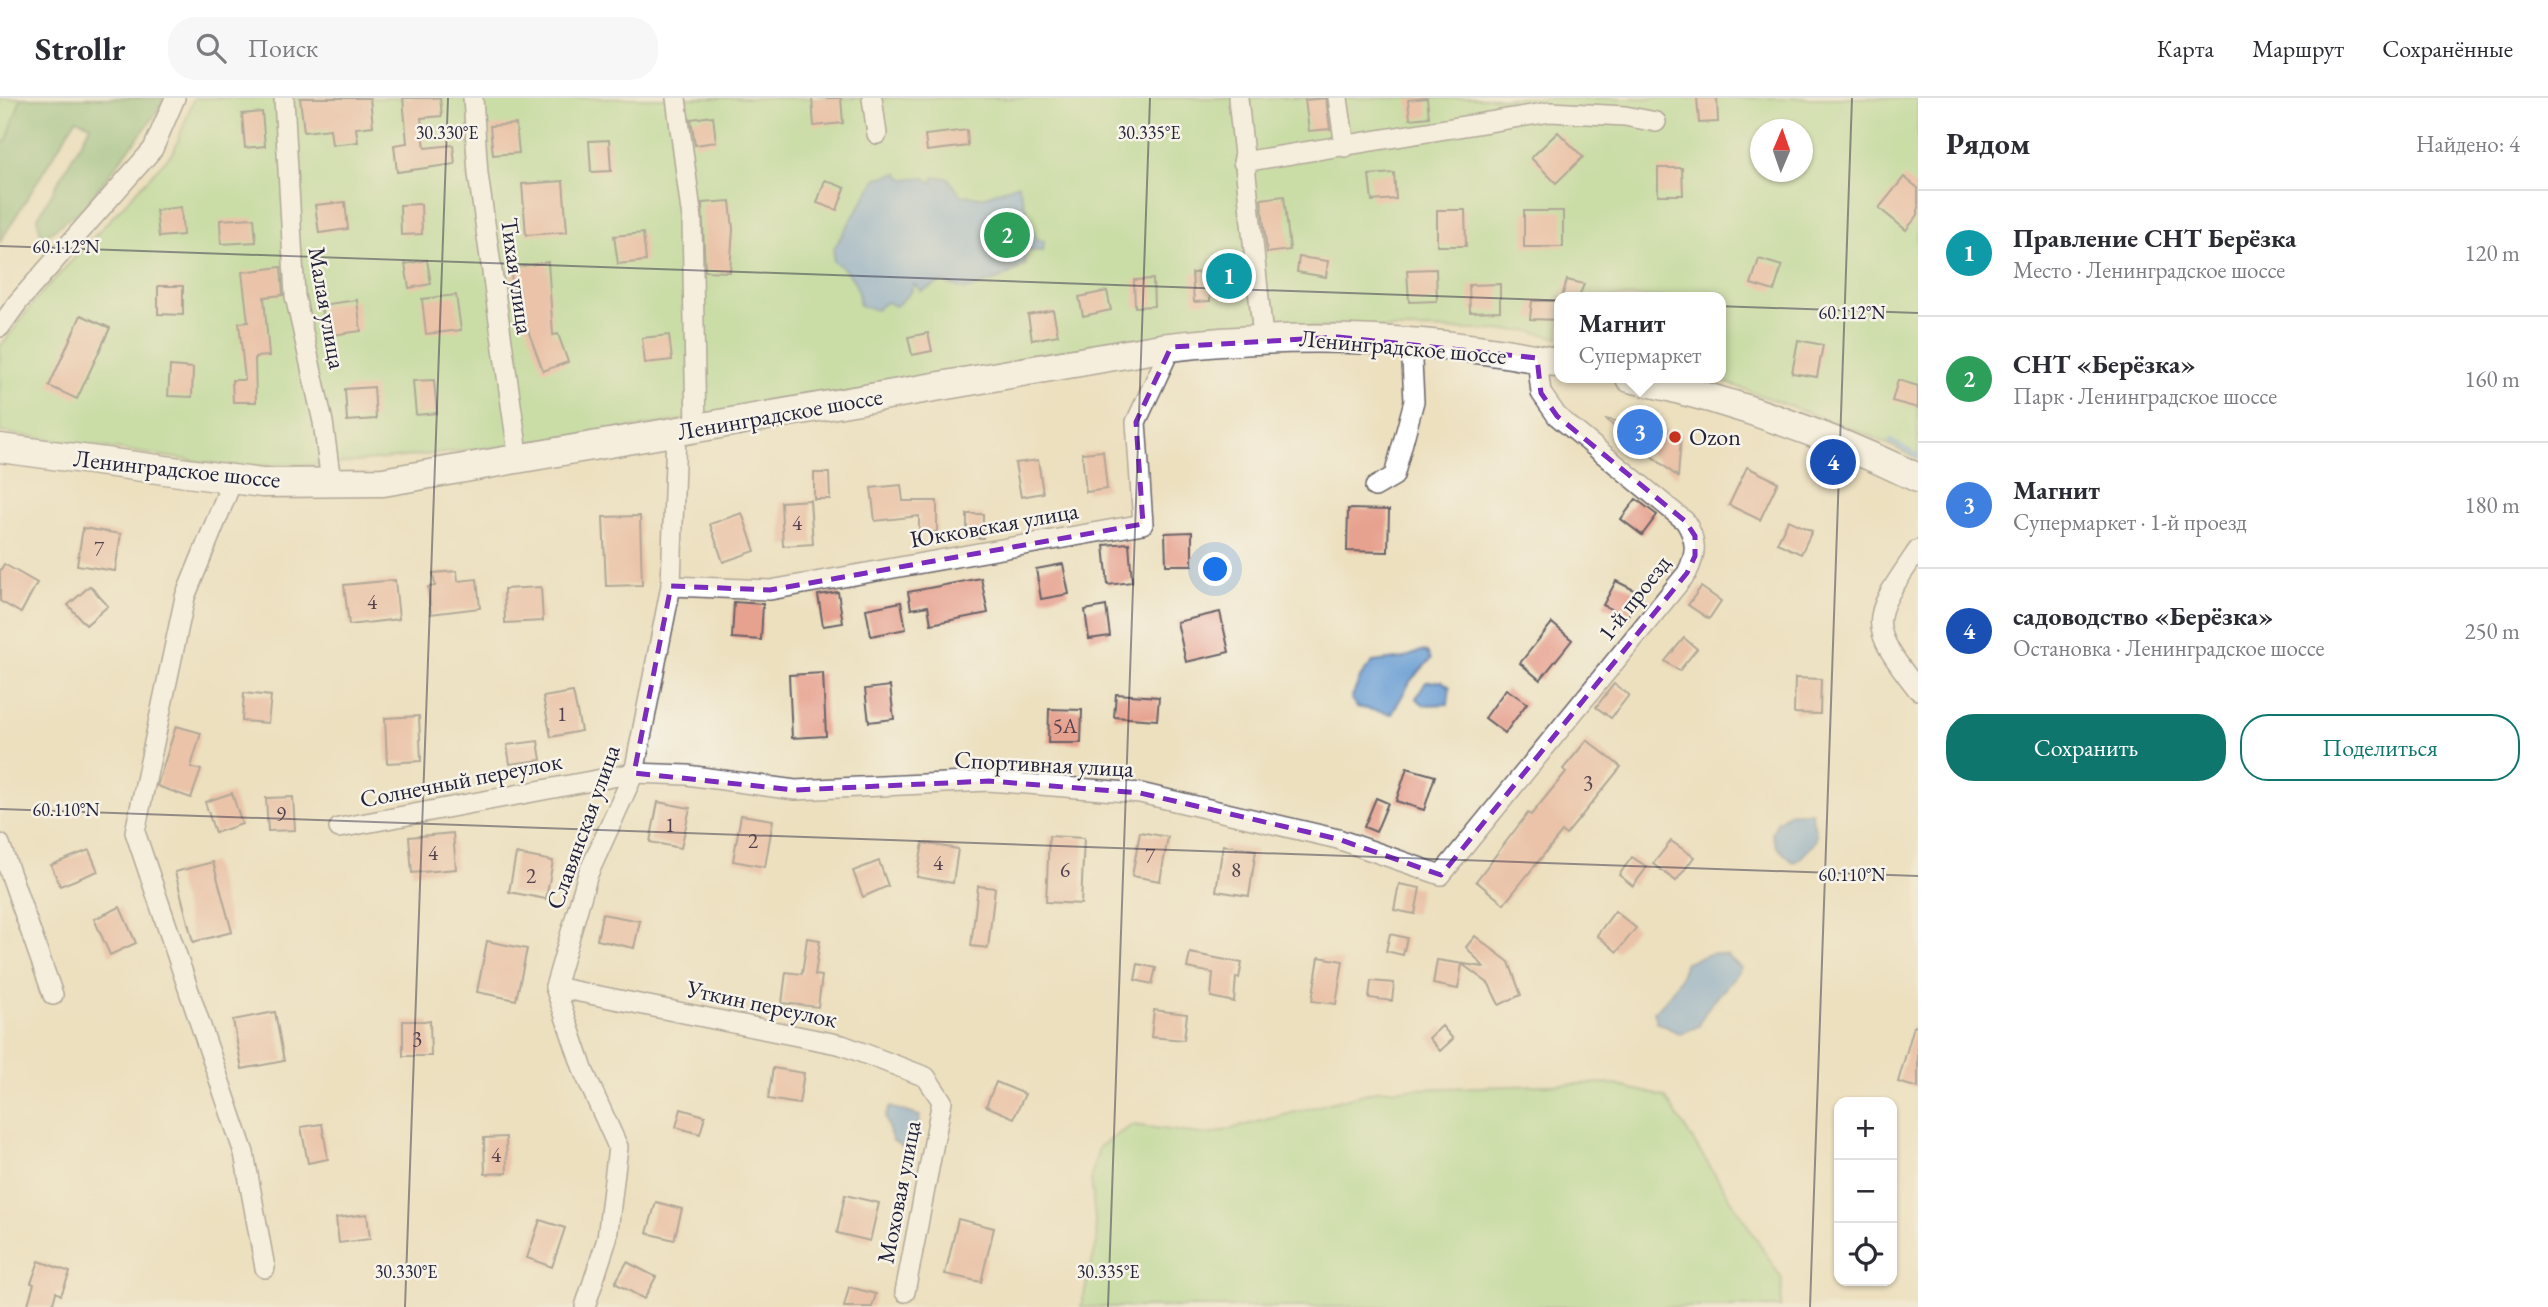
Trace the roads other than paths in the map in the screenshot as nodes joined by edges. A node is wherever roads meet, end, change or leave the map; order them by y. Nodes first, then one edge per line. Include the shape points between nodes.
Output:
1 (175, 98) edge
2 (284, 98) edge
3 (473, 98) edge
4 (676, 98) edge
5 (872, 98) edge
6 (1238, 98) edge
7 (1338, 98) edge
8 (1656, 122) dead end
9 (877, 134) dead end
10 (1345, 147) junction
11 (1243, 162) junction
12 (0, 327) edge
13 (1263, 337) junction
14 (1411, 342) junction
15 (1171, 347) junction
16 (1548, 361) edge
17 (1653, 383) edge
18 (686, 430) junction
19 (0, 448) edge
20 (519, 460) junction
21 (1918, 478) edge
22 (233, 479) junction
23 (331, 482) junction
24 (1375, 487) dead end
25 (1918, 550) edge
26 (671, 586) junction
27 (1918, 690) edge
28 (634, 774) junction
29 (339, 828) dead end
30 (0, 844) edge
31 (1441, 875) joint
32 (555, 987) junction
33 (53, 995) dead end
34 (942, 1101) joint
35 (265, 1268) dead end
36 (905, 1292) dead end
37 (585, 1307) edge

1 - 12 street via 153,149
2 - 23 street, Малая улица via 295,296 323,422
3 - 20 street, Тихая улица via 478,174
4 - 18 street, Славянская улица via 692,219
5 - 9 street
6 - 11 street
7 - 10 street
8 - 10 street via 1550,112
10 - 11 street
11 - 13 street
13 - 14 main road, Ленинградское шоссе
13 - 15 main road, Ленинградское шоссе
14 - 16 main road, Ленинградское шоссе
14 - 24 street via 1414,401 1404,445 1394,476
15 - 18 main road, Ленинградское шоссе
15 - 26 street, Юкковская улица via 1136,422 1143,524 770,590
16 - 31 street, 1-й проезд via 1541,393 1557,416 1685,521 1695,536 1695,556 1688,573
17 - 21 main road via 1788,424
18 - 20 main road, Ленинградское шоссе
18 - 26 street, Славянская улица
19 - 22 main road, Ленинградское шоссе
20 - 23 main road, Ленинградское шоссе via 383,482
22 - 23 main road, Ленинградское шоссе
22 - 35 street via 186,597 135,832 244,1153
25 - 27 street via 1888,594 1878,620 1887,651
26 - 28 street, Славянская улица
28 - 29 street, Солнечный переулок
28 - 31 street, Спортивная улица via 687,775 795,790 989,781 1140,793 1338,839
28 - 32 street, Славянская улица via 588,874
30 - 33 street
32 - 34 street, Уткин переулок via 842,1045 926,1077
32 - 37 street via 584,1072 618,1147 607,1239
34 - 36 street, Моховая улица

